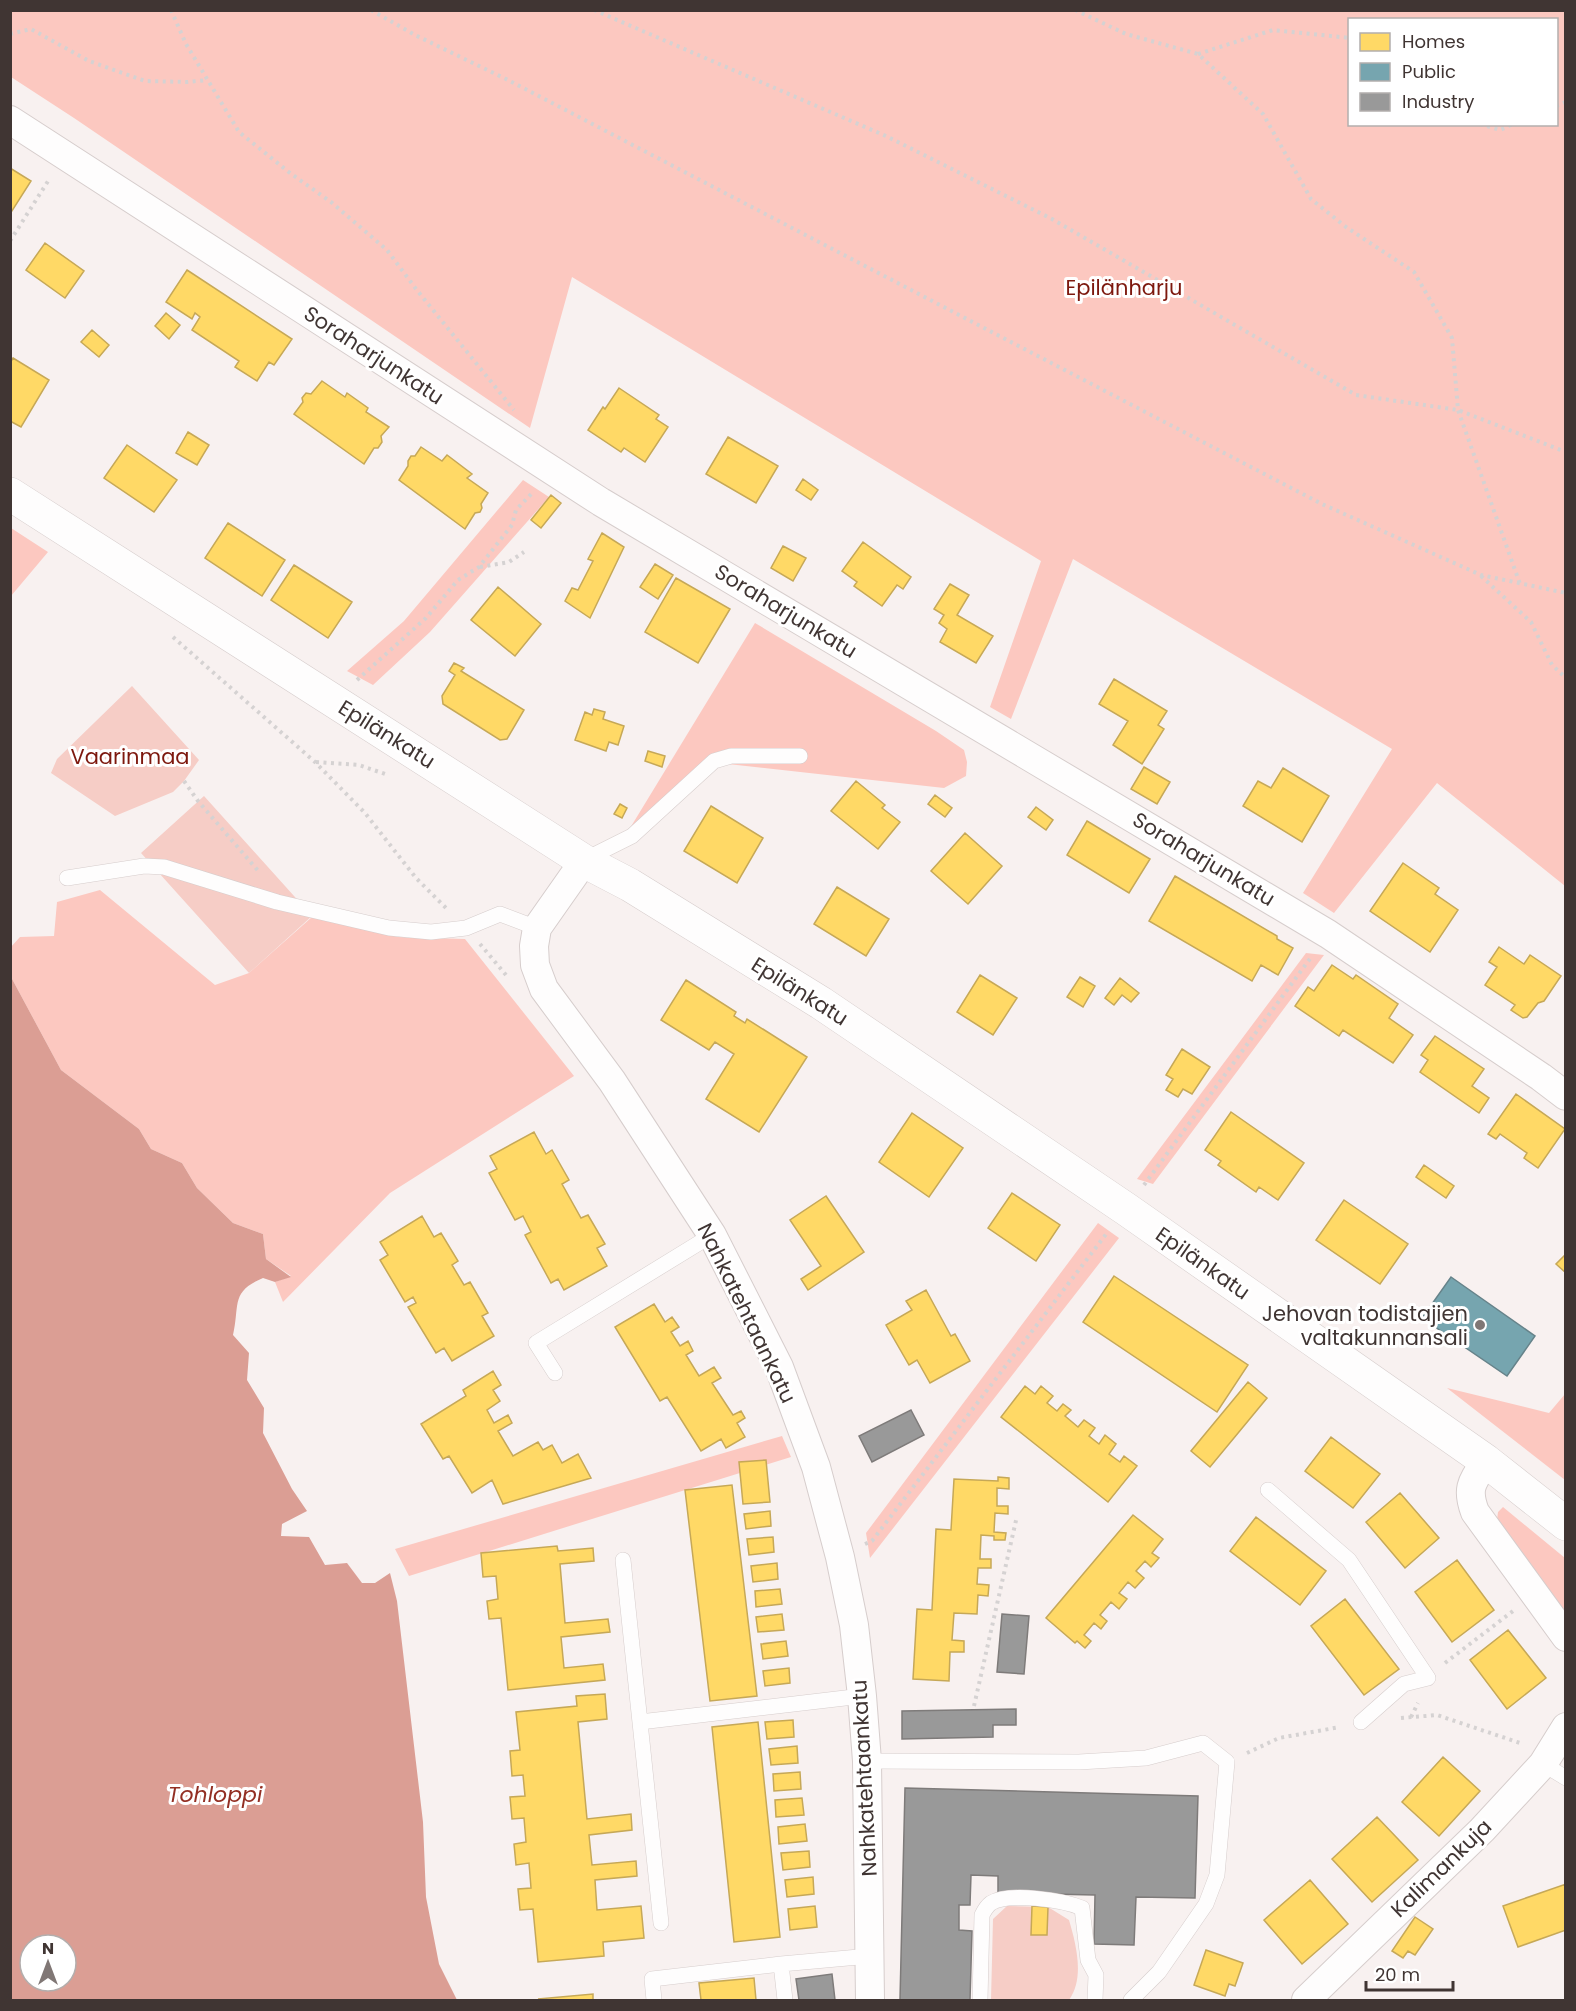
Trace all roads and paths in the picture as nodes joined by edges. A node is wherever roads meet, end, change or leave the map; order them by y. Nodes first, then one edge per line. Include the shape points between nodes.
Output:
1 (171, 10) edge
2 (371, 10) edge
3 (594, 10) edge
4 (1075, 10) edge
5 (10, 33) edge
6 (1348, 38) edge
7 (1198, 54) junction
8 (207, 80) junction
9 (10, 120) edge
10 (1487, 126) edge
11 (1509, 126) edge
12 (32, 207) dead end
13 (10, 241) edge
14 (498, 389) dead end
15 (1458, 410) junction
16 (1566, 452) edge
17 (552, 470) junction
18 (10, 494) edge
19 (524, 552) dead end
20 (479, 567) junction
21 (1481, 575) junction
22 (1520, 584) junction
23 (1566, 593) edge
24 (172, 636) dead end
25 (1566, 678) edge
26 (353, 684) dead end
27 (800, 756) dead end
28 (184, 781) dead end
29 (584, 861) junction
30 (67, 878) dead end
31 (289, 905) junction
32 (466, 928) junction
33 (537, 928) junction
34 (1318, 948) dead end
35 (511, 981) dead end
36 (1566, 1096) edge
37 (1134, 1199) junction
38 (712, 1235) junction
39 (555, 1373) dead end
40 (1486, 1461) junction
41 (1268, 1490) dead end
42 (1017, 1516) dead end
43 (1566, 1524) edge
44 (840, 1557) junction
45 (623, 1560) dead end
46 (1503, 1618) dead end
47 (1566, 1637) edge
48 (1460, 1651) dead end
49 (862, 1696) junction
50 (974, 1706) dead end
51 (640, 1722) junction
52 (1361, 1722) junction
53 (1566, 1727) edge
54 (867, 1761) junction
55 (1227, 1762) junction
56 (1553, 1765) edge
57 (661, 1923) dead end
58 (870, 1956) junction
59 (781, 1964) junction
60 (654, 2001) edge
61 (785, 2001) edge
62 (870, 2001) edge
63 (980, 2001) edge
64 (1095, 2001) edge
65 (1131, 2001) edge
66 (1306, 2001) edge

1 - 8 path
2 - 21 path via 1322,504
3 - 15 path via 886,136 1041,214 1356,395
4 - 7 path via 1126,33
5 - 8 path via 31,29 89,61 145,81
6 - 7 path via 1273,30
7 - 15 path via 1263,114 1311,199 1414,272 1452,338
8 - 14 path via 239,132 332,202 387,250
9 - 17 street, Soraharjunkatu
10 - 11 path via 1500,130
12 - 13 path
15 - 16 path
15 - 22 path
17 - 20 path via 516,510 512,525
17 - 36 street, Soraharjunkatu via 1328,934
18 - 29 street, Epilänkatu
19 - 20 path via 509,562
20 - 26 path via 458,580 426,618
21 - 22 path
21 - 25 path via 1531,622 1552,665
22 - 23 path
24 - 32 path via 315,762 364,813 416,878
27 - 29 lane via 731,756 714,761 632,836
28 - 31 path
29 - 33 street
29 - 37 street, Epilänkatu via 630,885
30 - 31 lane via 144,866 164,867
31 - 32 lane via 389,928 431,932
32 - 33 lane via 500,914
32 - 35 path
33 - 38 street, Nahkatehtaankatu via 535,965 544,989 612,1081
34 - 37 path
37 - 40 street, Epilänkatu
37 - 44 path via 872,1541
38 - 39 lane via 536,1343
38 - 44 street, Nahkatehtaankatu via 779,1366 816,1467
40 - 43 street, Epilänkatu
40 - 47 street via 1472,1482 1469,1496 1475,1512
41 - 52 lane via 1349,1560 1428,1678 1404,1684
42 - 50 path
44 - 49 street, Nahkatehtaankatu via 854,1625
45 - 51 lane
46 - 48 path
49 - 51 lane
49 - 54 street, Nahkatehtaankatu
51 - 57 lane
52 - 55 path via 1279,1738
52 - 56 path via 1437,1715
53 - 56 street, Kalimankuja
54 - 55 lane via 1079,1762 1146,1758 1203,1743
54 - 58 street, Nahkatehtaankatu
55 - 65 lane via 1217,1875 1206,1904 1159,1972
56 - 66 street, Kalimankuja
58 - 59 lane
58 - 62 street, Nahkatehtaankatu
59 - 60 lane via 652,1979
59 - 61 lane
63 - 64 lane via 982,1915 989,1904 1003,1899 1051,1900 1082,1908 1088,1960 1096,1975

